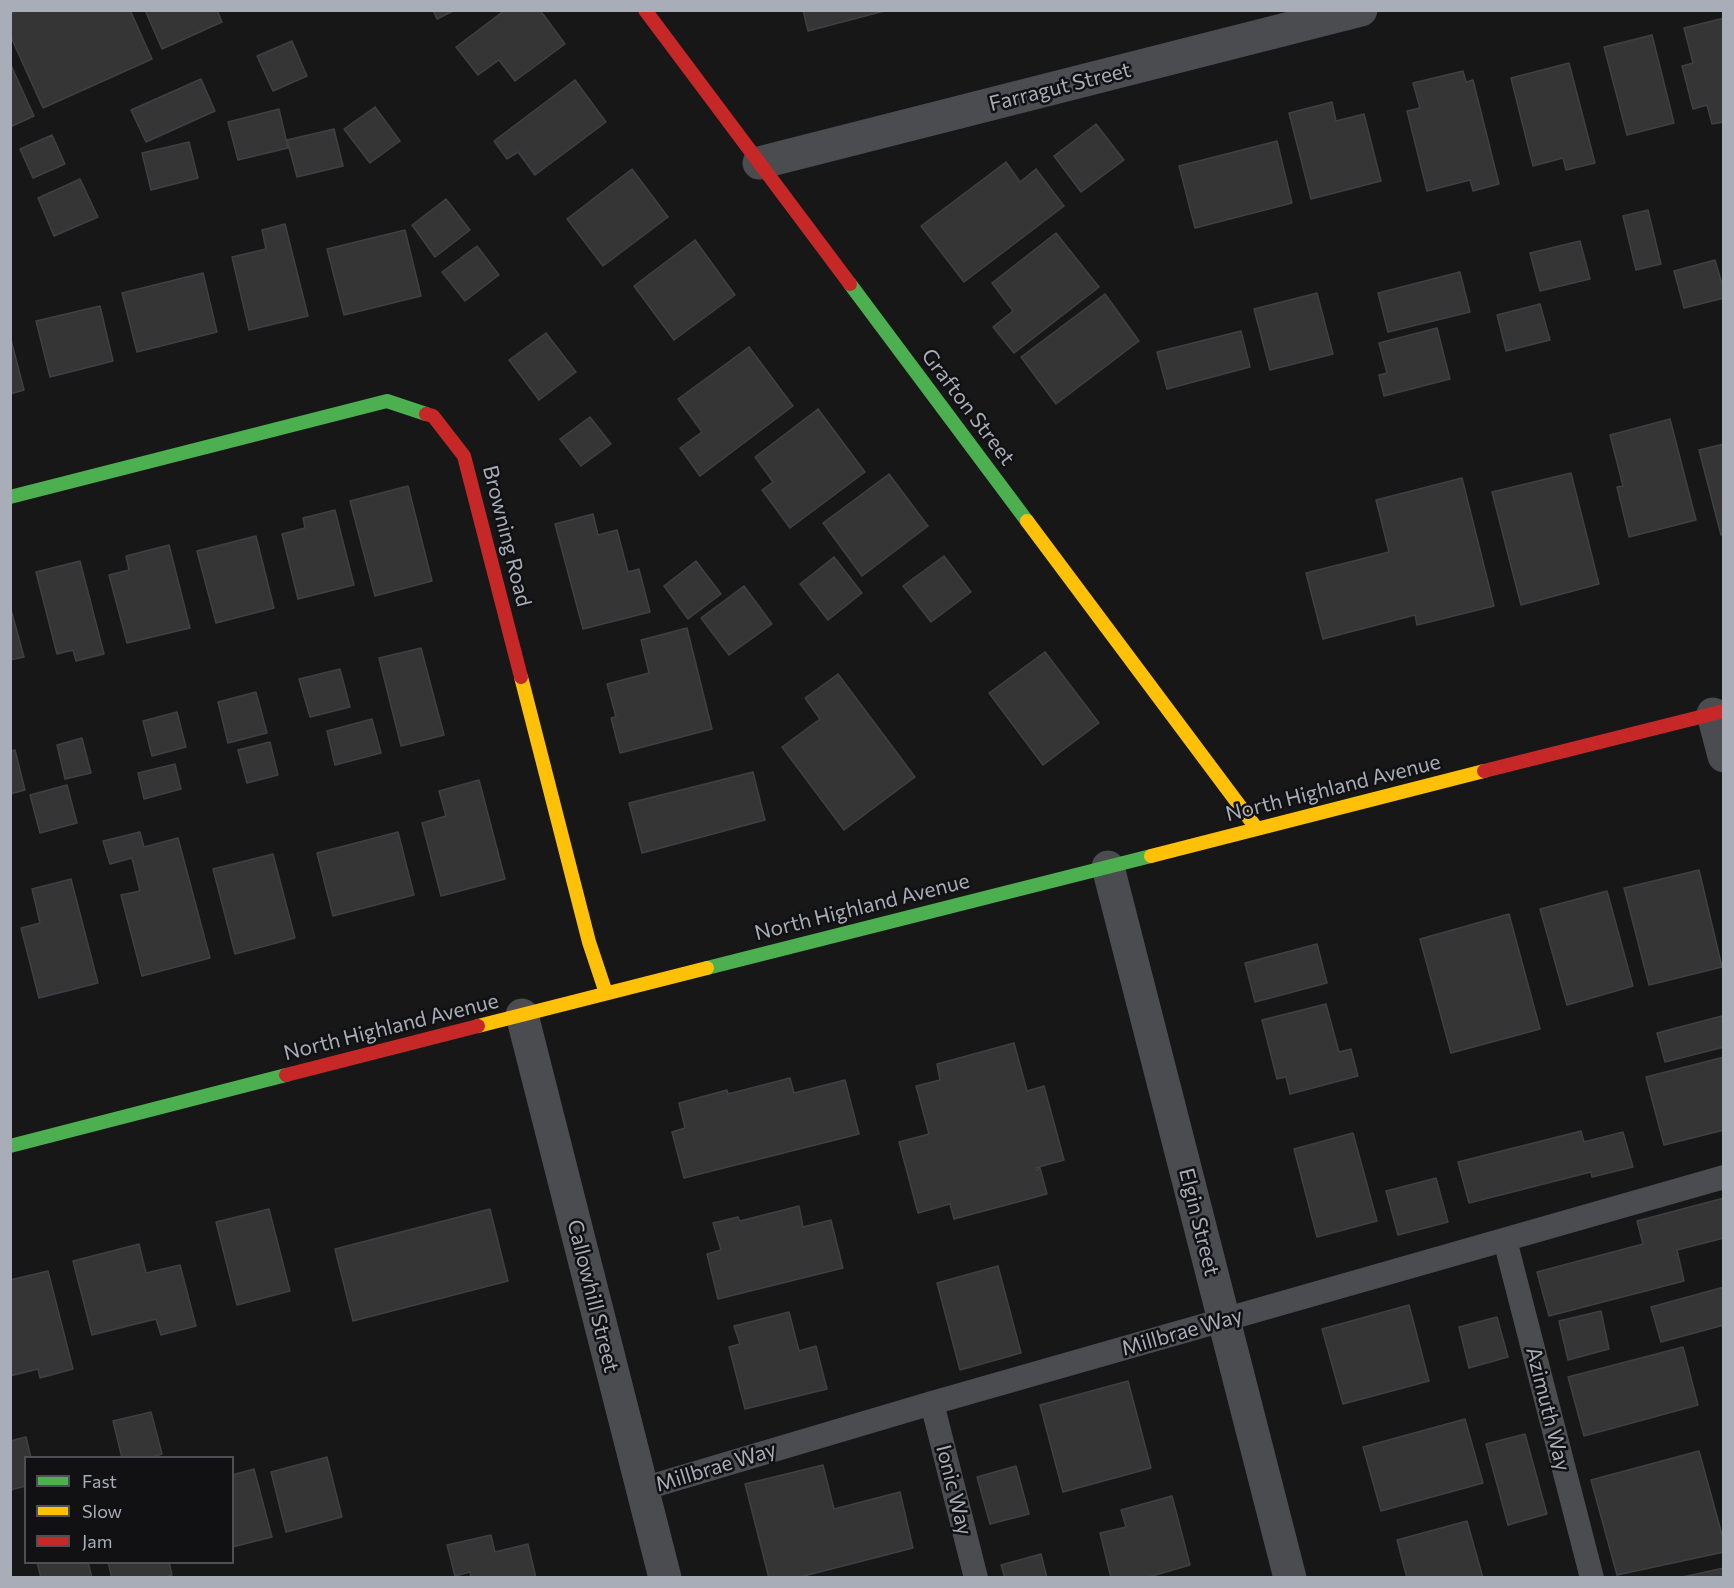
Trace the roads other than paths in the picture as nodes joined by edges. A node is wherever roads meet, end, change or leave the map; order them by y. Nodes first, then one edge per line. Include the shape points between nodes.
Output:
1 (645, 10) edge
2 (1360, 10) edge
3 (759, 163) junction
4 (10, 497) edge
5 (1718, 712) edge
6 (1724, 756) edge
7 (1257, 829) junction
8 (1108, 867) junction
9 (606, 993) junction
10 (522, 1015) junction
11 (10, 1146) edge
12 (1724, 1177) edge
13 (1505, 1240) junction
14 (1224, 1320) junction
15 (932, 1403) junction
16 (642, 1489) junction
17 (665, 1578) edge
18 (976, 1578) edge
19 (1290, 1578) edge
20 (1592, 1578) edge

1 - 3 street, Grafton Street
2 - 3 street, Farragut Street
3 - 7 street, Grafton Street
4 - 9 street, Browning Road via 387,401 433,416 465,456 589,942
5 - 6 street
5 - 7 street, North Highland Avenue
7 - 8 street, North Highland Avenue
8 - 9 street, North Highland Avenue
8 - 14 street, Elgin Street
9 - 10 street, North Highland Avenue
10 - 11 street, North Highland Avenue
10 - 16 street, Callowhill Street
12 - 13 lane, Millbrae Way
13 - 14 lane, Millbrae Way
13 - 20 lane, Azimuth Way
14 - 15 lane, Millbrae Way
14 - 19 street, Elgin Street
15 - 16 lane, Millbrae Way
15 - 18 lane, Ionic Way
16 - 17 street, Callowhill Street

